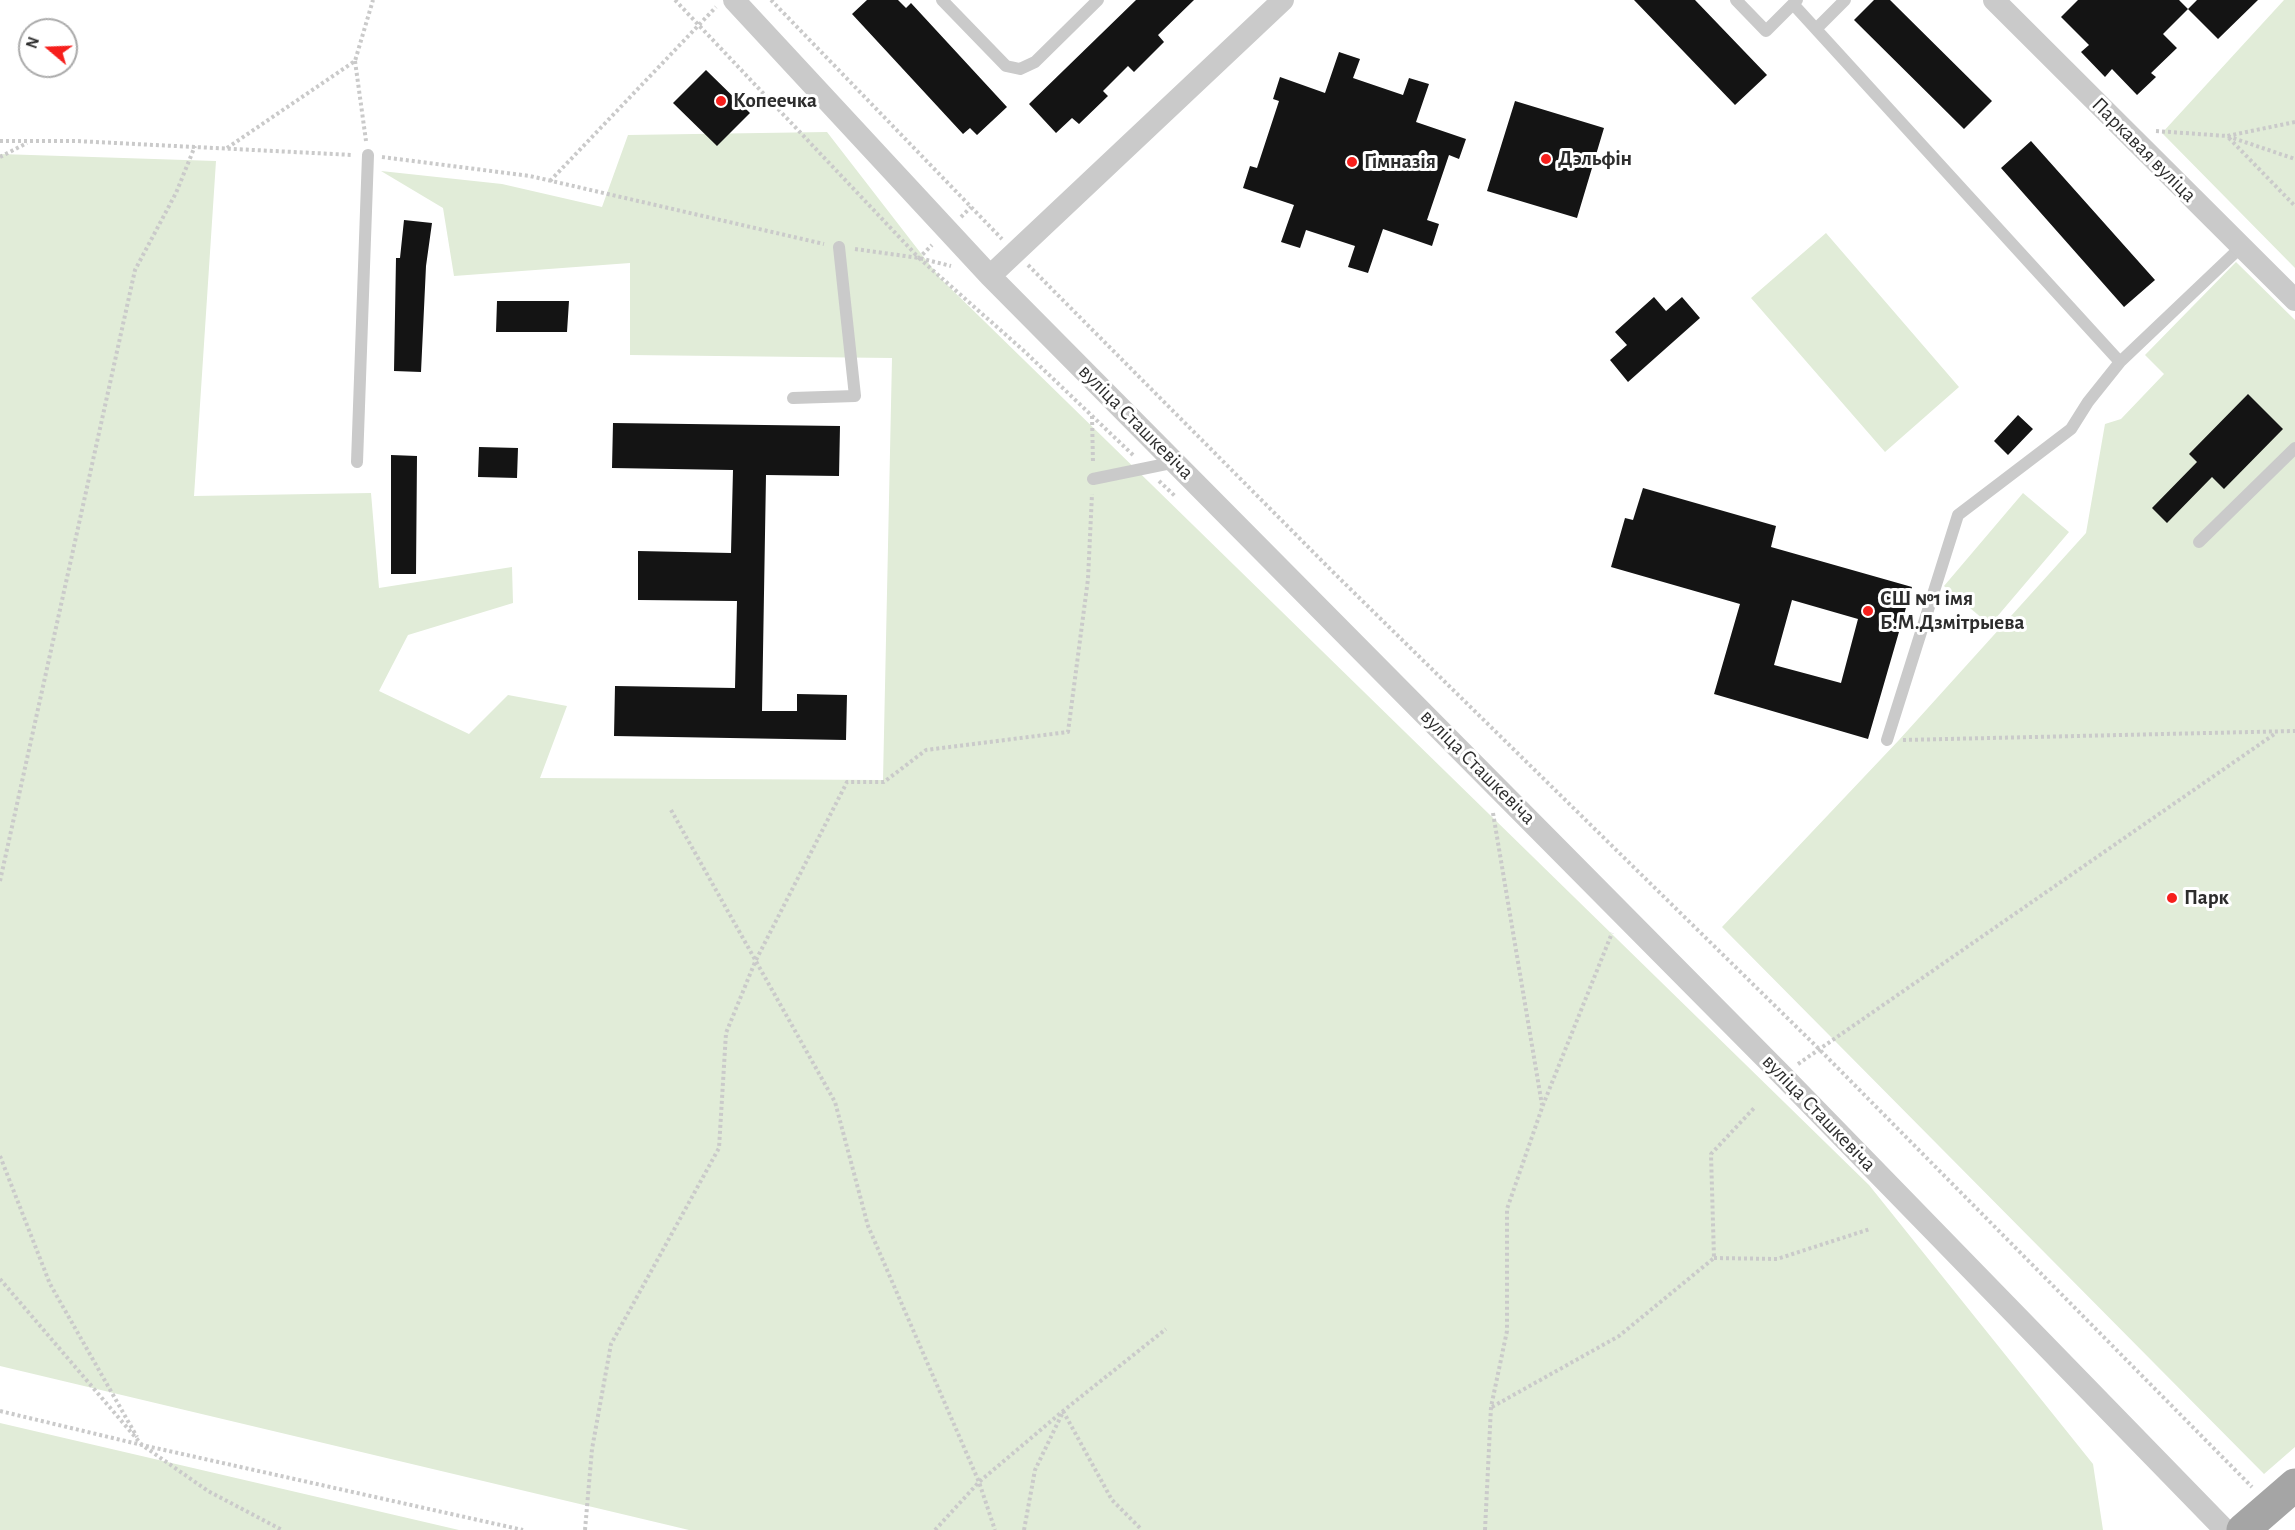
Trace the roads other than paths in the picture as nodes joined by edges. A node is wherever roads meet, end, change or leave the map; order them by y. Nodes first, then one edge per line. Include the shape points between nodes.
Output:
1 (734, 0) edge
2 (942, 0) edge
3 (1098, 0) edge
4 (1283, 0) edge
5 (1736, 0) edge
6 (1845, 0) edge
7 (1994, 0) edge
8 (1795, 2) edge
9 (1816, 29) junction
10 (368, 155) road end
11 (839, 247) road end
12 (2241, 247) junction
13 (990, 276) junction
14 (2295, 300) edge
15 (2121, 362) junction
16 (793, 398) dead end
17 (2295, 447) edge
18 (357, 462) dead end
19 (1176, 462) junction
20 (1093, 479) road end
21 (2199, 542) dead end
22 (1887, 740) road end
23 (2295, 1485) edge
24 (2225, 1530) edge
25 (2243, 1530) edge

1 - 13 street, вуліца Сташкевіча
2 - 3 lane via 1006,66 1020,69 1035,62
4 - 13 street
5 - 8 lane via 1766,31
6 - 9 lane
7 - 12 street, Паркавая вуліца
8 - 9 lane
9 - 15 lane
10 - 18 lane
11 - 16 lane via 855,396
12 - 14 street, Паркавая вуліца
12 - 15 lane
13 - 19 street, вуліца Сташкевіча
15 - 22 lane via 2088,402 2072,429 1958,515
17 - 21 lane
19 - 20 lane
19 - 24 street, вуліца Сташкевіча
23 - 25 main road

